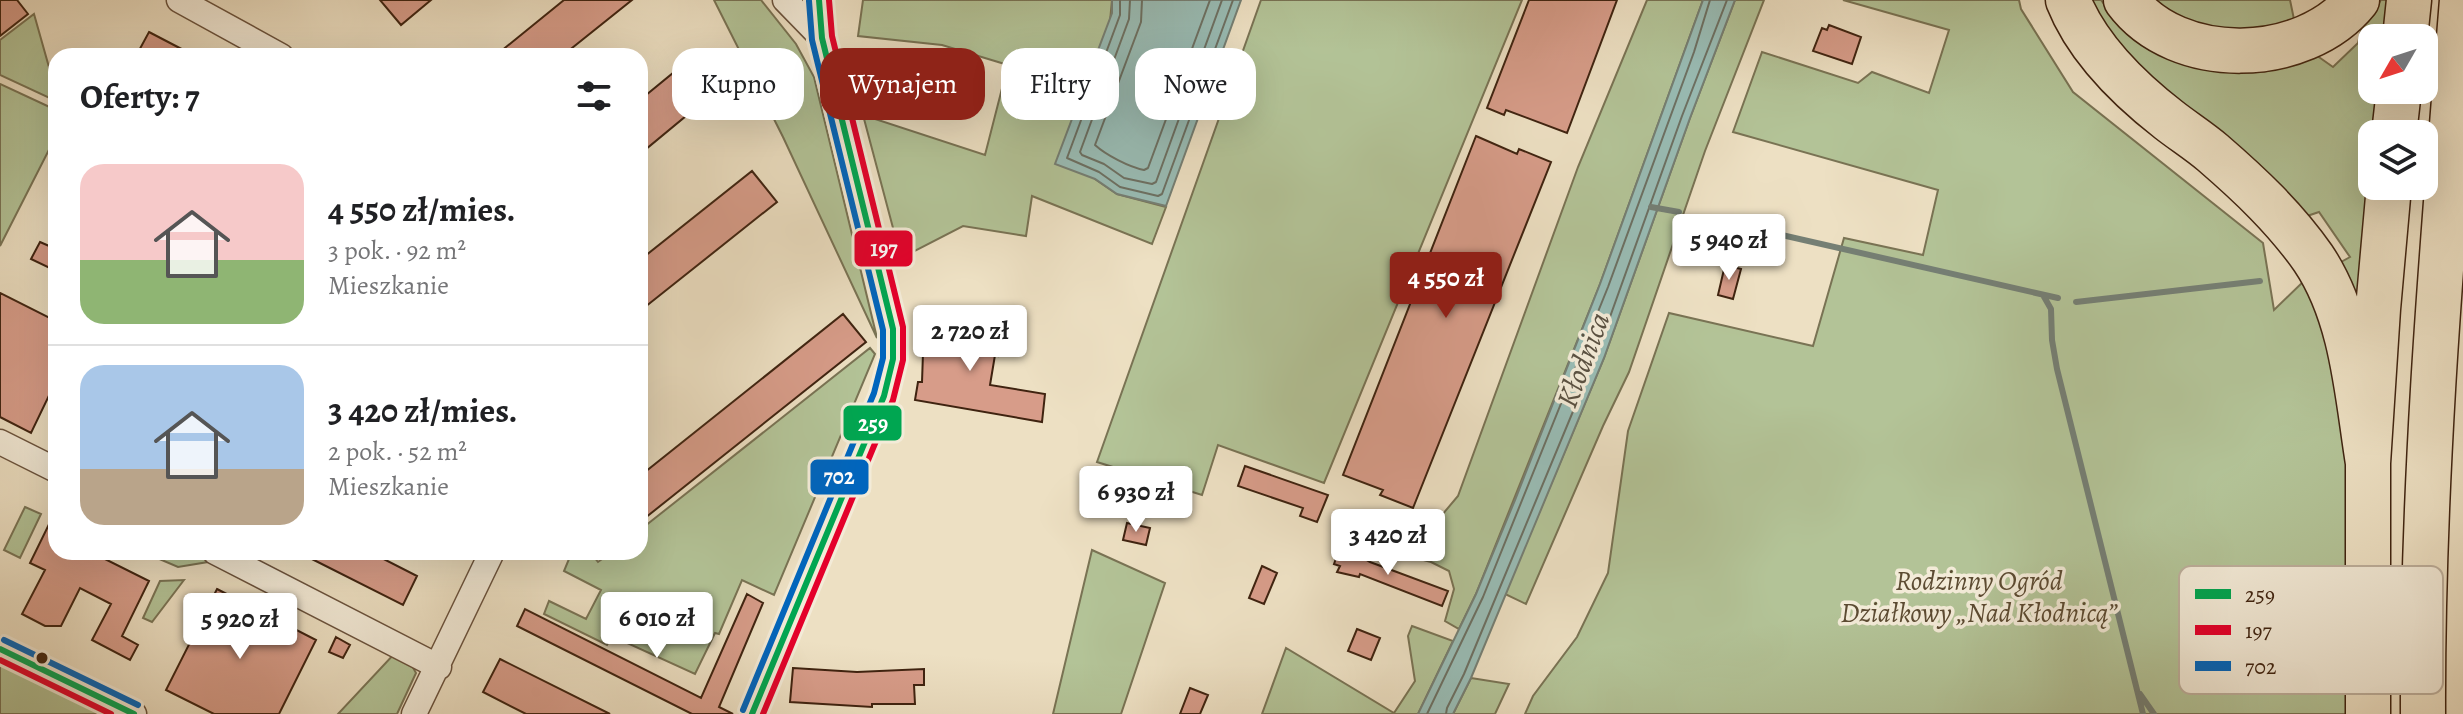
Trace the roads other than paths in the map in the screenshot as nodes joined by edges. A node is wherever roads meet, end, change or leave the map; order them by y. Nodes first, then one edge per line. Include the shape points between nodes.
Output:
1 (179, 0) edge
2 (785, 0) edge
3 (819, 0) edge
4 (2068, 0) edge
5 (2126, 0) edge
6 (2409, 0) edge
7 (2462, 0) edge
8 (2354, 3) edge
9 (2406, 24) edge
10 (822, 38) junction
11 (263, 48) edge
12 (2388, 200) edge
13 (0, 442) edge
14 (2368, 463) junction
15 (48, 466) edge
16 (231, 560) edge
17 (488, 560) edge
18 (2368, 566) edge
19 (2425, 566) edge
20 (0, 649) edge
21 (439, 667) junction
22 (134, 714) edge
23 (414, 714) edge
24 (752, 714) edge

1 - 11 street
2 - 10 street
3 - 10 street
4 - 14 highway via 2096,48 2128,84 2285,220 2315,261 2344,329
5 - 8 highway via 2163,32 2200,47 2245,51 2296,42
6 - 9 highway
7 - 19 highway via 2434,341
10 - 24 street via 893,329 893,359 884,396
12 - 14 highway
13 - 15 street
14 - 18 highway
16 - 21 street
17 - 21 street
20 - 22 street
21 - 23 street

